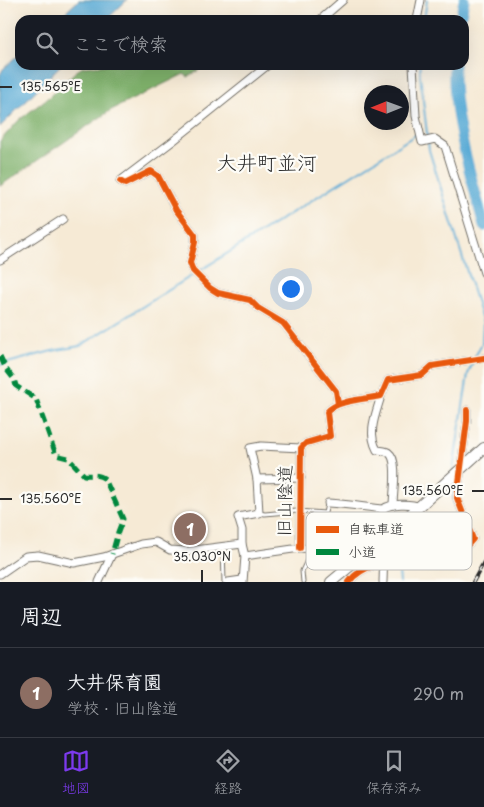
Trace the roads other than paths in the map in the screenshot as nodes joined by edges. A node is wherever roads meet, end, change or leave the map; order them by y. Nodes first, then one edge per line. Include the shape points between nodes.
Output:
1 (343, 0) edge
2 (421, 0) edge
3 (326, 15) edge
4 (418, 15) edge
5 (262, 70) edge
6 (413, 70) edge
7 (63, 219) dead end
8 (0, 260) edge
9 (484, 273) edge
10 (484, 358) edge
11 (382, 396) junction
12 (338, 404) junction
13 (467, 410) dead end
14 (301, 448) junction
15 (484, 448) edge
16 (460, 470) junction
17 (301, 478) junction
18 (257, 479) junction
19 (328, 503) joint
20 (393, 505) junction
21 (420, 506) junction
22 (383, 509) junction
23 (300, 512) junction
24 (306, 512) edge
25 (325, 512) edge
26 (383, 512) edge
27 (413, 512) edge
28 (463, 512) edge
29 (259, 513) junction
30 (242, 544) junction
31 (223, 546) junction
32 (300, 548) junction
33 (306, 548) edge
34 (112, 554) junction
35 (245, 556) junction
36 (306, 563) edge
37 (345, 570) edge
38 (366, 570) edge
39 (0, 574) edge
40 (243, 581) edge
41 (99, 582) edge
42 (226, 582) edge
43 (303, 582) edge
44 (331, 582) edge
45 (349, 582) edge

1 - 3 street
2 - 4 street
5 - 12 street via 120,181 125,184 151,171 158,176 176,210 195,235 190,263 193,271 210,288 250,300 283,323 336,391
6 - 9 street via 416,116 422,142 435,139 445,146
7 - 8 street
10 - 11 street via 432,366 422,375 388,380
11 - 12 street
11 - 20 street via 372,434 378,450 387,451 394,460
12 - 14 street, 旧山陰道 via 327,412 330,436 306,443
13 - 16 street
14 - 17 street, 旧山陰道
14 - 18 street via 250,448
15 - 16 main road
16 - 21 main road
16 - 28 street via 457,498
17 - 18 street
17 - 23 street, 旧山陰道
18 - 29 street
19 - 22 street
19 - 25 lane
20 - 21 street
20 - 22 street
21 - 27 main road
22 - 26 street
23 - 24 lane
23 - 29 lane
23 - 32 street, 旧山陰道
29 - 30 street via 238,517
30 - 31 street
30 - 35 street
31 - 34 street via 186,551 170,550 156,542
31 - 42 lane
32 - 33 street
32 - 35 street, 旧山陰道
34 - 39 street via 74,563 38,555 26,556
34 - 41 street
35 - 40 street
36 - 43 lane via 302,572
37 - 44 main road
38 - 45 street
40 - 42 street

